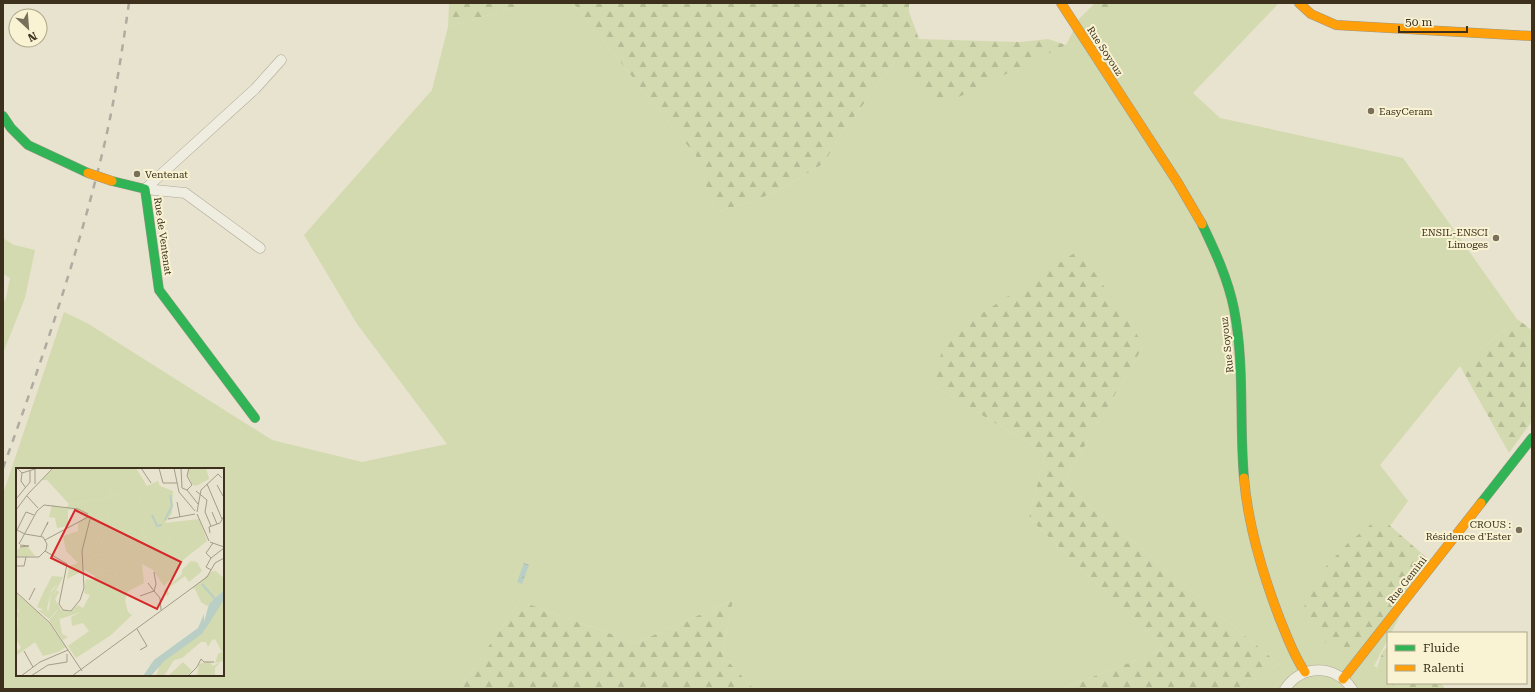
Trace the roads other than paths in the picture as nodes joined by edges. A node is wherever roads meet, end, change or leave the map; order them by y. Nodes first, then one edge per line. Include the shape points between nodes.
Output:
1 (1061, 3) edge
2 (1299, 3) edge
3 (1532, 36) edge
4 (281, 60) dead end
5 (3, 116) edge
6 (145, 189) junction
7 (260, 248) dead end
8 (255, 418) dead end
9 (1532, 438) edge
10 (1305, 672) junction
11 (1343, 679) junction
12 (1285, 689) edge
13 (1352, 689) edge

1 - 10 street, Rue Soyouz via 1188,198 1214,248 1228,285 1237,323 1242,368 1243,470 1250,523 1270,595 1297,661
2 - 3 street via 1311,14 1336,25
4 - 6 street via 255,89
5 - 6 street, Rue de Ventenat, bridge via 10,128 28,145 88,173
6 - 7 street via 185,193
6 - 8 street, Rue de Ventenat via 159,290
9 - 11 street, Rue Gemini
10 - 11 street via 1325,670
10 - 12 street
11 - 13 street

